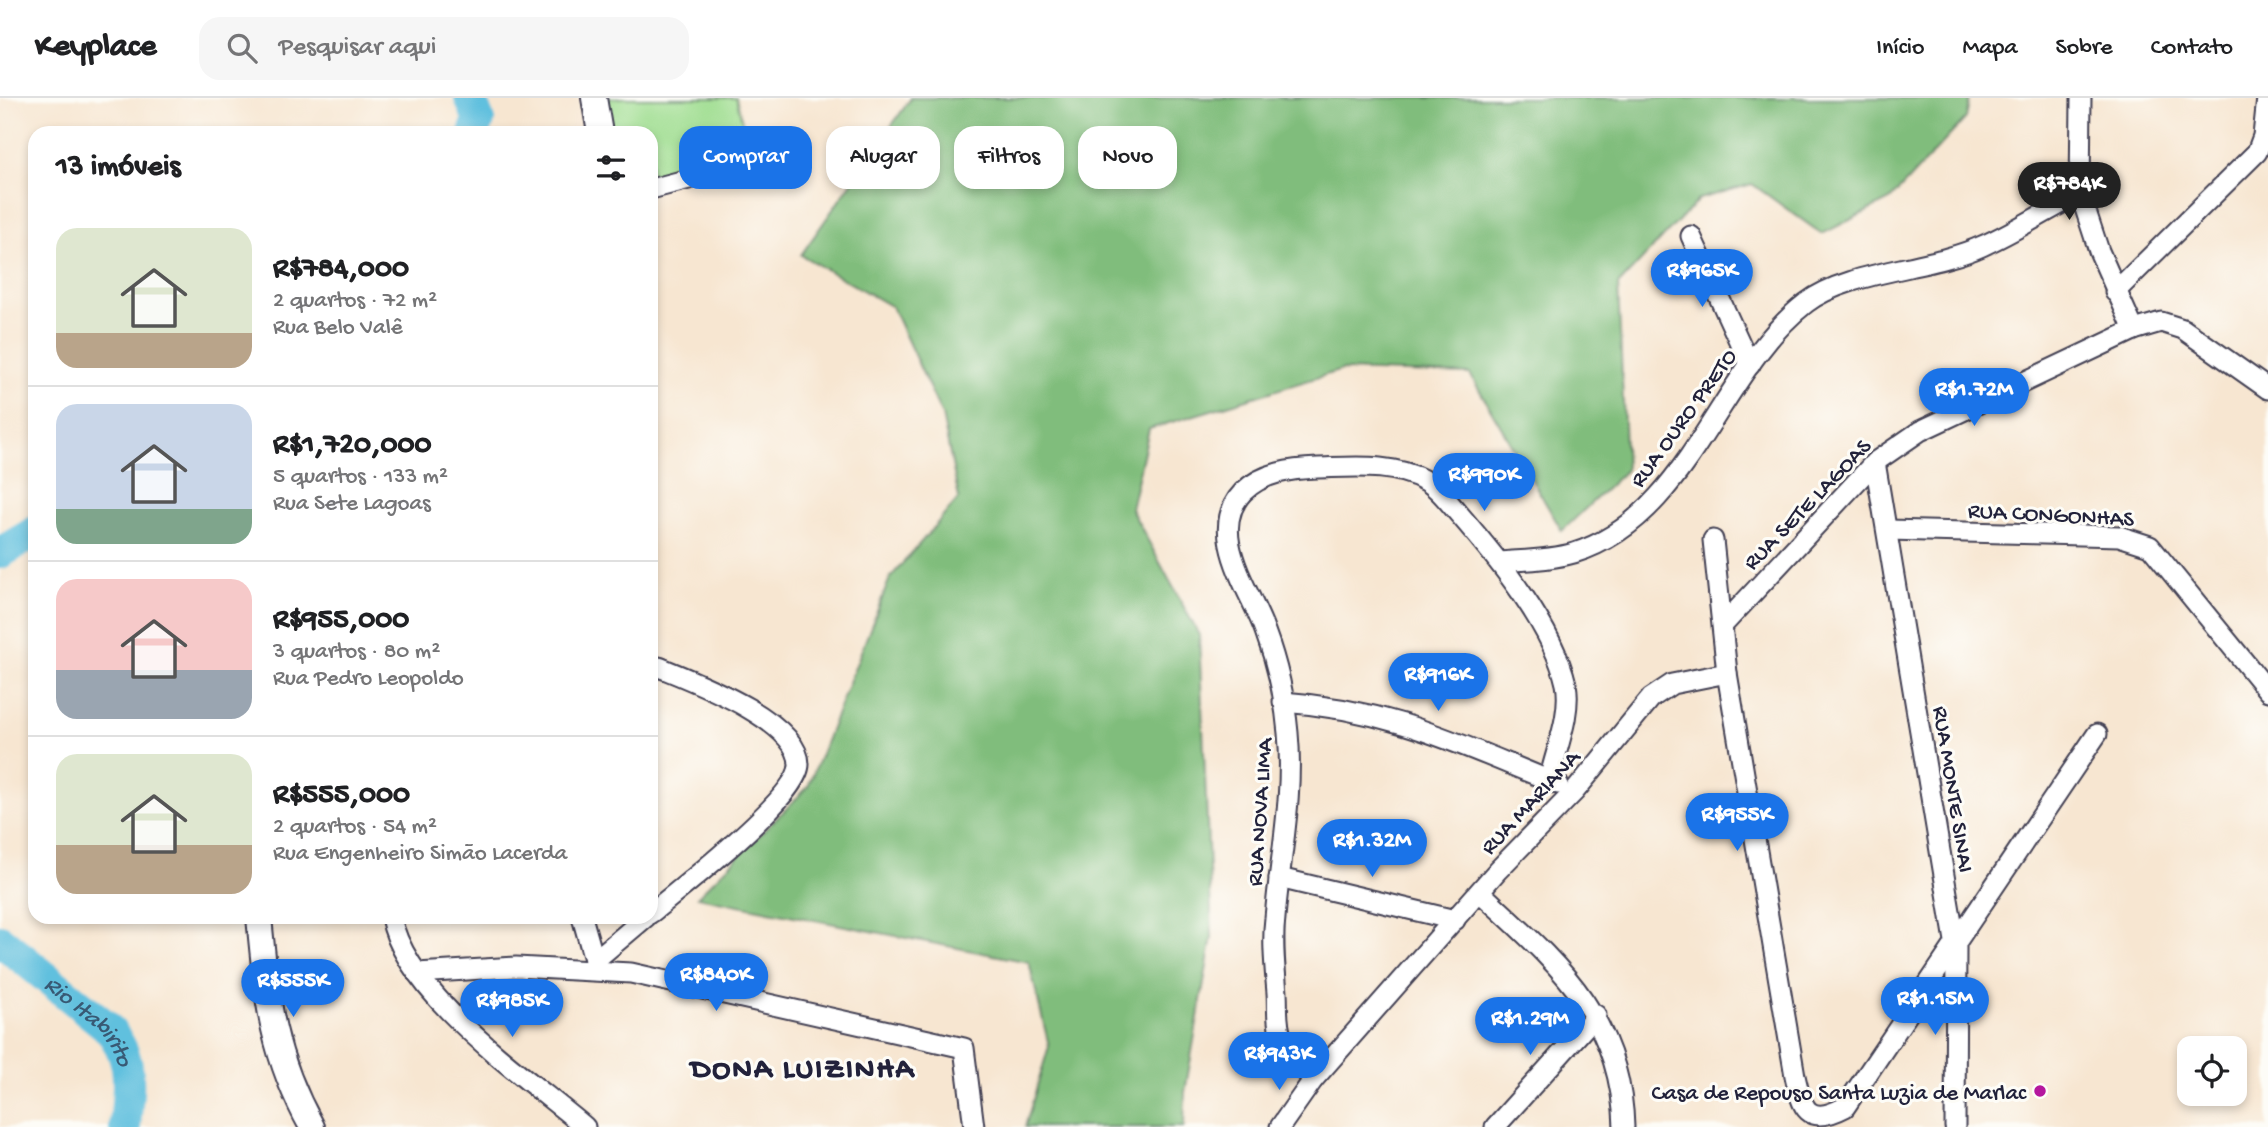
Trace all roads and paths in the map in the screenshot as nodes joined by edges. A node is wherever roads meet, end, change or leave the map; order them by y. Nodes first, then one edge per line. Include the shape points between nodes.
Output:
1 (594, 98) edge
2 (2081, 98) edge
3 (2267, 98) edge
4 (599, 126) edge
5 (679, 182) edge
6 (658, 187) edge
7 (2080, 193) junction
8 (1691, 236) dead end
9 (2115, 292) junction
10 (2134, 330) junction
11 (1750, 365) junction
12 (2268, 389) edge
13 (1875, 462) junction
14 (1888, 530) junction
15 (1713, 540) dead end
16 (1500, 562) junction
17 (1723, 625) junction
18 (659, 667) dead end
19 (1727, 673) junction
20 (2268, 691) edge
21 (1283, 702) junction
22 (2097, 734) dead end
23 (1549, 781) junction
24 (1575, 791) junction
25 (1279, 878) junction
26 (1480, 892) junction
27 (658, 907) edge
28 (1455, 920) junction
29 (260, 924) edge
30 (392, 924) edge
31 (584, 924) edge
32 (639, 924) edge
33 (1956, 947) junction
34 (596, 966) junction
35 (417, 973) junction
36 (1595, 1015) junction
37 (1313, 1080) junction
38 (312, 1127) edge
39 (585, 1127) edge
40 (974, 1127) edge
41 (1280, 1127) edge
42 (1495, 1127) edge
43 (1624, 1127) edge
44 (1955, 1127) edge

1 - 4 street
2 - 7 street
3 - 9 street via 2257,152
5 - 6 street
7 - 9 street
7 - 11 street, RUA OURO PRETO via 1982,246 1846,284 1808,301
8 - 11 street
9 - 10 street
10 - 12 street, RUA SETE LAGOAS via 2161,322 2183,329
10 - 13 street, RUA SETE LAGOAS via 1920,431
11 - 16 street, RUA OURO PRETO via 1679,469 1635,517 1575,552
13 - 14 street, RUA MONTE SINAI
13 - 17 street, RUA SETE LAGOAS
14 - 20 street, RUA CONGONHAS via 2119,536 2142,541
14 - 33 street, RUA MONTE SINAI
15 - 17 street
16 - 21 street, RUA NOVA LIMA via 1429,482 1392,470 1358,467 1279,473 1250,485 1233,504 1228,535 1265,631
16 - 23 street via 1539,623 1566,686 1566,709
17 - 19 street
18 - 27 street via 729,698 777,727 797,753 799,764 791,788
19 - 24 street, RUA MARIANA via 1660,689
19 - 33 street via 1803,1111 1811,1118 1823,1119 1845,1107
21 - 23 street via 1396,720
21 - 25 street, RUA NOVA LIMA via 1289,734 1288,788
22 - 33 street
23 - 24 street
24 - 26 street, RUA MARIANA
25 - 28 street
25 - 37 street, RUA NOVA LIMA via 1274,921 1279,1025 1290,1050
26 - 28 street, RUA MARIANA
26 - 36 street via 1554,961
28 - 37 street, RUA MARIANA
29 - 38 street via 272,1028 289,1086
30 - 35 street
31 - 34 street
32 - 34 street
33 - 44 street, RUA MONTE SINAI
34 - 35 street
34 - 40 street via 964,1048
35 - 39 street via 445,1008
36 - 42 street
36 - 43 street via 1609,1044
37 - 41 street, RUA MARIANA

